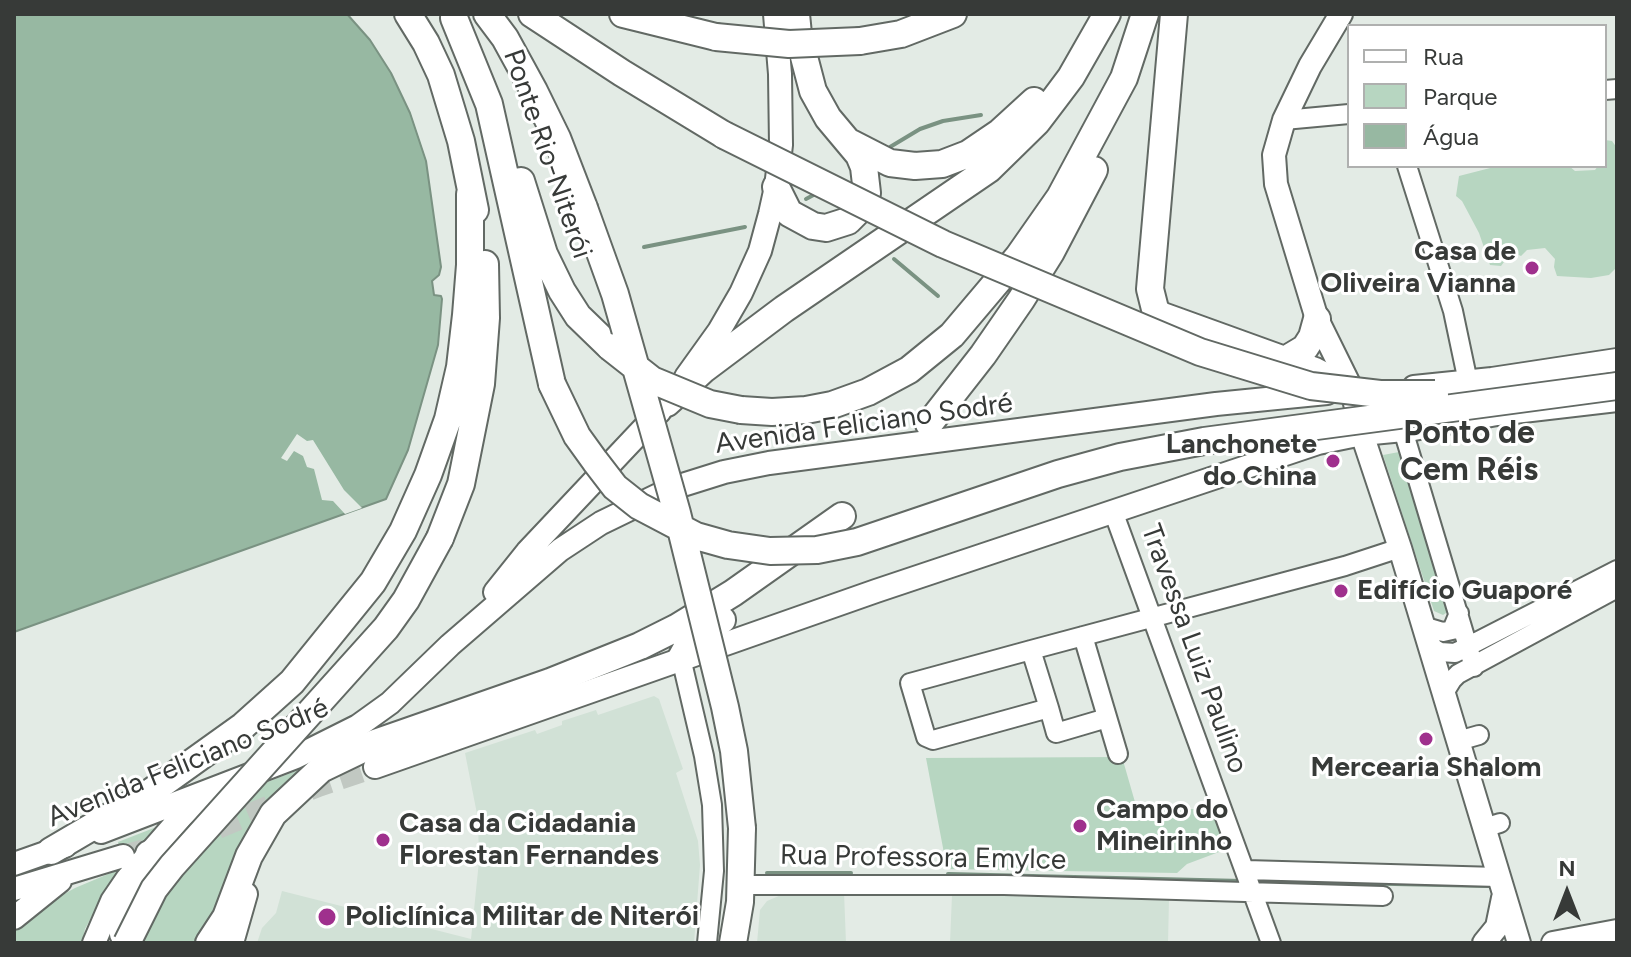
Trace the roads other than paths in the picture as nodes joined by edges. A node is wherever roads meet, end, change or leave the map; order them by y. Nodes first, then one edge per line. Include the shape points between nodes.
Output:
1 (408, 14) edge
2 (487, 14) edge
3 (532, 14) edge
4 (623, 14) edge
5 (775, 14) edge
6 (796, 14) edge
7 (953, 14) edge
8 (1107, 14) edge
9 (1145, 14) edge
10 (1174, 14) edge
11 (1341, 14) edge
12 (452, 16) edge
13 (1089, 47) junction
14 (1124, 78) junction
15 (1347, 114) edge
16 (1284, 120) junction
17 (848, 141) junction
18 (1408, 168) edge
19 (776, 187) junction
20 (470, 194) junction
21 (1317, 319) junction
22 (1285, 360) junction
23 (1617, 360) edge
24 (1315, 371) junction
25 (1617, 374) edge
26 (1492, 379) junction
27 (1468, 382) junction
28 (1352, 390) junction
29 (1301, 395) junction
30 (1616, 400) edge
31 (667, 403) junction
32 (1497, 414) junction
33 (929, 424) dead end
34 (1403, 430) junction
35 (1362, 434) junction
36 (1113, 511) junction
37 (1400, 548) junction
38 (1617, 570) edge
39 (1617, 588) edge
40 (1459, 613) junction
41 (1152, 617) junction
42 (1083, 636) junction
43 (1426, 636) junction
44 (450, 645) junction
45 (718, 645) junction
46 (1468, 647) junction
47 (1031, 650) junction
48 (681, 658) junction
49 (1474, 667) junction
50 (1444, 693) junction
51 (1049, 708) junction
52 (1107, 718) junction
53 (1118, 754) dead end
54 (375, 767) tunnel mouth
55 (212, 788) junction
56 (260, 837) junction
57 (51, 851) junction
58 (149, 854) junction
59 (123, 856) tunnel mouth
60 (14, 864) edge
61 (1246, 870) junction
62 (70, 872) junction
63 (751, 885) junction
64 (1501, 885) junction
65 (14, 889) edge
66 (1255, 893) junction
67 (1383, 896) dead end
68 (14, 918) edge
69 (1617, 931) edge
70 (94, 943) edge
71 (128, 943) edge
72 (209, 943) edge
73 (232, 943) edge
74 (707, 943) edge
75 (733, 943) edge
76 (746, 943) edge
77 (1271, 943) edge
78 (1484, 943) edge
79 (1519, 943) edge
80 (1553, 943) edge

1 - 20 highway via 441,75
2 - 75 highway, bridge via 534,91 584,208 619,309 677,513 734,751 742,828
3 - 25 highway, bridge via 724,135 857,203 1021,279 1200,352 1311,386 1411,395
4 - 7 highway, bridge via 716,37 789,44 901,34
5 - 19 main road via 781,145
6 - 17 highway via 813,91
8 - 13 highway
9 - 14 highway
10 - 22 highway via 1151,300 1160,315
11 - 16 main road
12 - 14 highway, Ponte Rio-Niterói, bridge via 484,65 544,254 578,316 652,380 710,404 741,410 832,405 909,370 952,335 1060,197
12 - 30 highway, bridge via 489,104 552,384 577,436 615,487 696,536 770,551 817,550 857,542 1058,474 1204,441
13 - 17 highway via 1014,121 968,154 942,164 915,166 890,163
13 - 31 highway via 1037,122 989,169 739,341
14 - 33 highway via 1108,137 1051,252 983,355
15 - 16 street
16 - 21 main road via 1274,155 1276,184
17 - 19 highway via 859,155 867,182 863,206 848,221 826,228 798,220
18 - 27 street via 1443,273
19 - 31 main road via 760,251 741,293
20 - 57 highway via 466,315 448,419 403,531 373,582 292,682 243,726 148,794
20 - 71 highway, bridge via 485,268 481,384 461,484 440,538 386,628 154,889
21 - 22 highway via 1305,348
21 - 24 main road
21 - 28 main road
22 - 24 highway
23 - 26 main road, Avenida Feliciano Sodré
24 - 28 highway
24 - 29 main road
26 - 27 main road, Avenida Feliciano Sodré
26 - 32 main road via 1475,387 1473,399 1479,408
27 - 28 main road, Avenida Feliciano Sodré
28 - 29 main road, Avenida Feliciano Sodré
28 - 35 main road
29 - 44 main road, Avenida Feliciano Sodré via 724,472 625,510 560,550
30 - 32 main road
31 - 44 main road via 527,552
32 - 34 main road
34 - 35 main road
34 - 40 street
35 - 36 main road via 1318,443
35 - 37 main road
36 - 41 street, Travessa Luiz Paulino
36 - 45 main road
37 - 41 street
37 - 43 main road
38 - 46 street
39 - 49 street
40 - 43 street via 1452,630
40 - 46 street
41 - 42 street
41 - 61 street, Travessa Luiz Paulino
42 - 47 street
42 - 52 street
43 - 46 street via 1448,654
43 - 50 main road
44 - 55 main road, Avenida Feliciano Sodré via 358,726 312,750
45 - 48 main road
45 - 63 street via 749,781
46 - 49 street
47 - 51 street
47 - 51 street via 910,683 926,737 933,740
48 - 54 main road
48 - 56 highway via 842,516 733,593 640,646 335,761 281,804
48 - 74 street via 712,805 714,871
49 - 50 street via 1452,680
50 - 64 main road via 1468,738 1492,825
51 - 52 street via 1056,733
52 - 53 street
55 - 57 main road, Avenida Feliciano Sodré
55 - 58 main road
56 - 72 highway via 226,917
56 - 73 main road
57 - 60 main road, Avenida Feliciano Sodré
58 - 70 main road via 112,901
58 - 71 highway via 145,874 125,911 122,924
59 - 62 main road
61 - 64 street
61 - 66 street, Travessa Luiz Paulino
62 - 65 main road
62 - 68 main road
63 - 66 street, Rua Professora Emylce via 1004,885
63 - 76 street
64 - 78 main road via 1497,927
64 - 79 main road
66 - 67 street, Rua Professora Emylce
66 - 77 street, Travessa Luiz Paulino
69 - 80 main road

